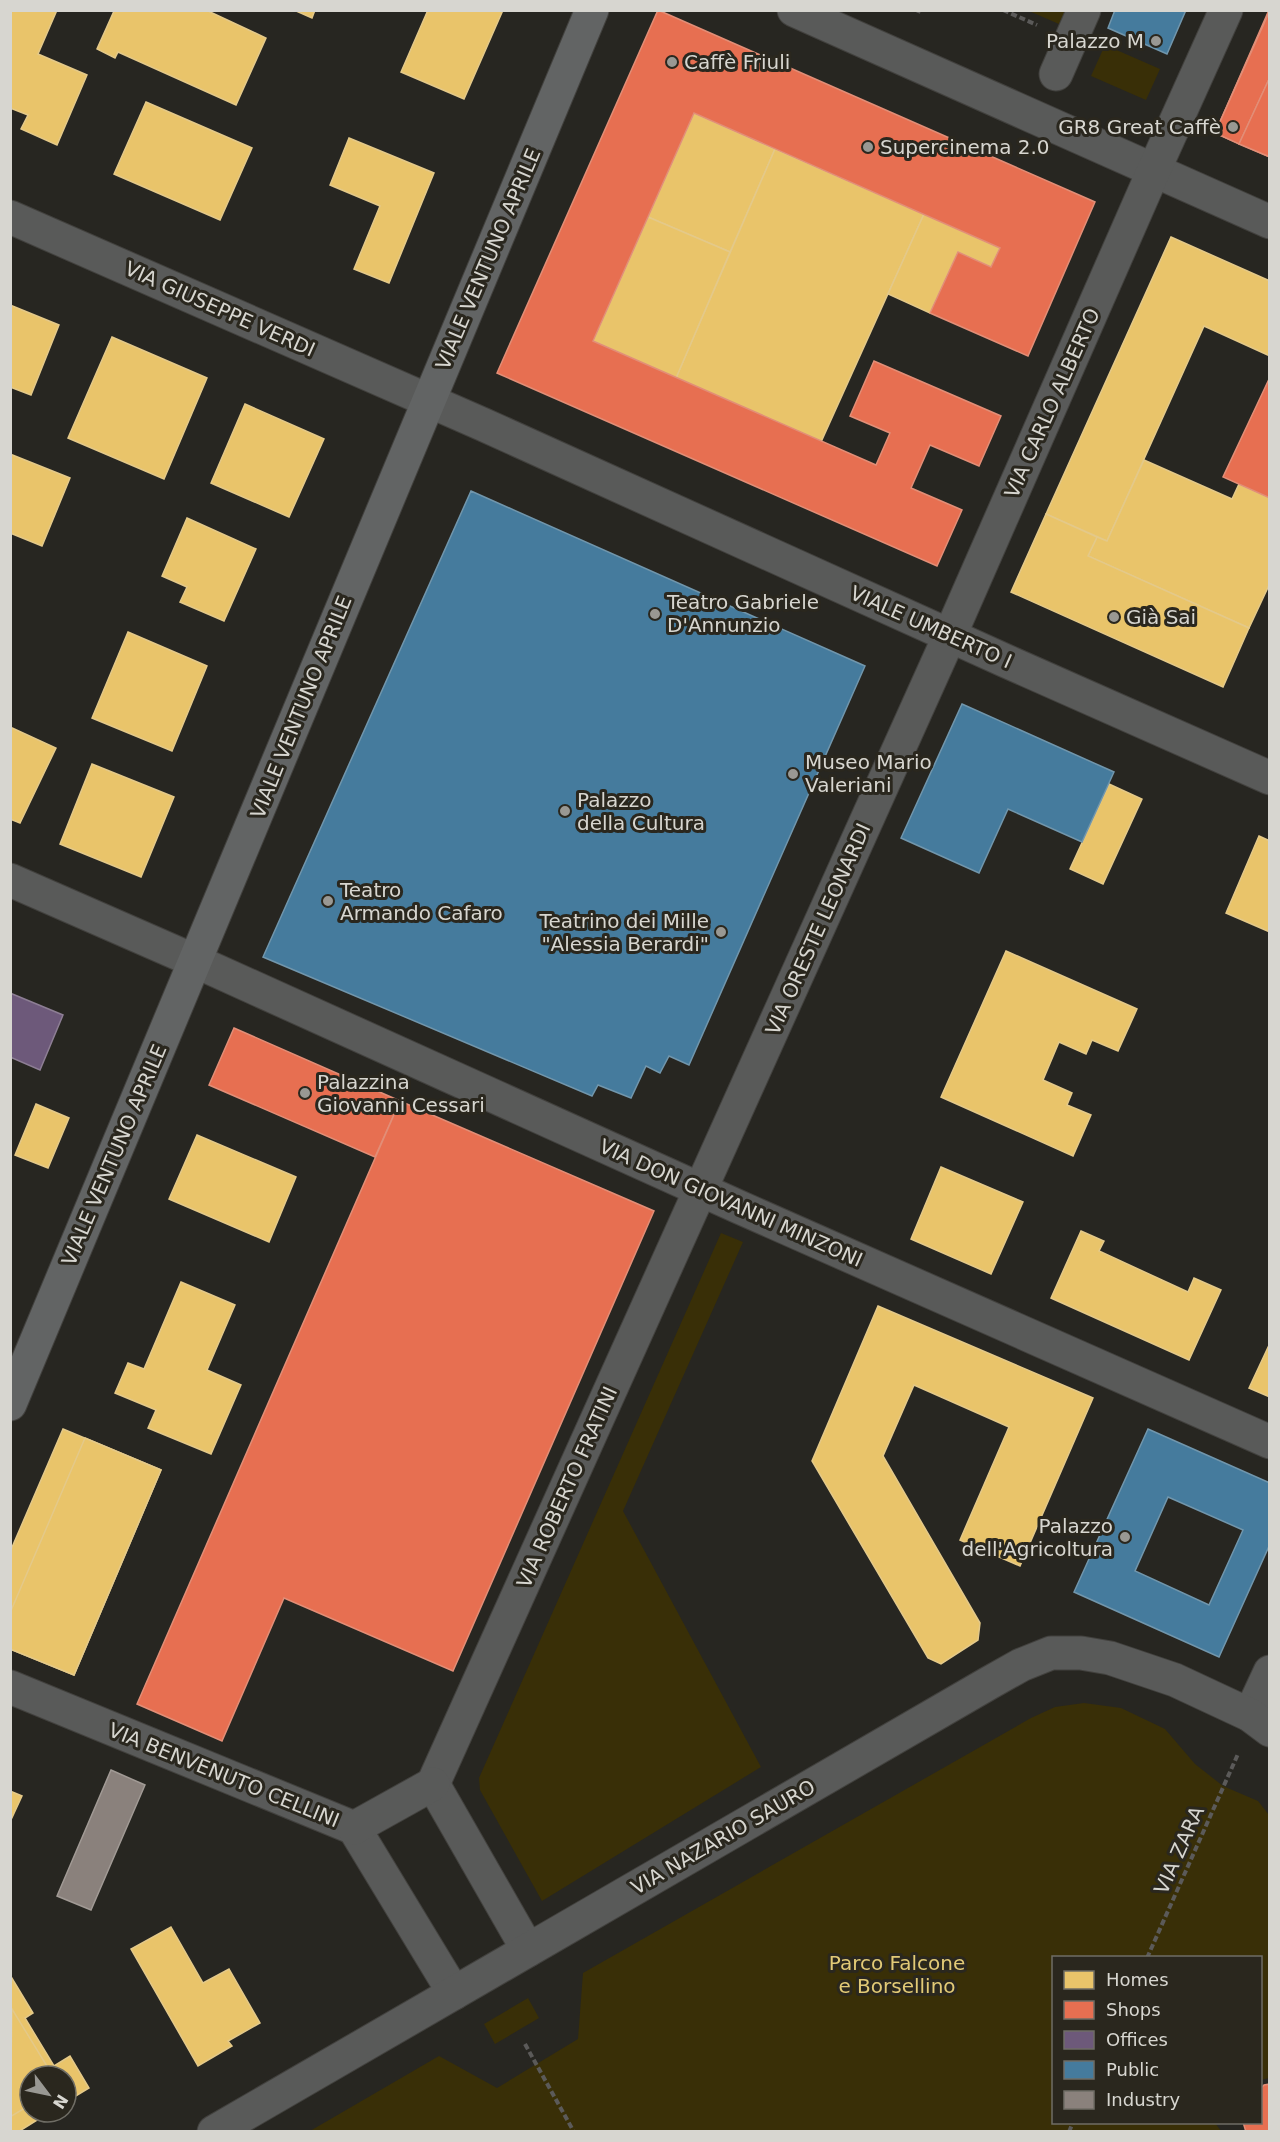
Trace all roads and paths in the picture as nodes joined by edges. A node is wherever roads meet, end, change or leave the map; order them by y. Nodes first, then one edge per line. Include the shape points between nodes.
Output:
1 (592, 10) edge
2 (794, 10) edge
3 (1084, 10) edge
4 (1226, 10) edge
5 (1056, 74) dead end
6 (1154, 170) junction
7 (10, 217) edge
8 (1269, 222) edge
9 (429, 401) junction
10 (950, 636) junction
11 (1269, 778) edge
12 (10, 880) edge
13 (195, 961) junction
14 (701, 1190) junction
15 (11, 1402) edge
16 (1269, 1442) edge
17 (1269, 1672) edge
18 (10, 1687) edge
19 (1260, 1722) edge
20 (1238, 1754) dead end
21 (433, 1784) junction
22 (354, 1828) junction
23 (528, 1950) junction
24 (1148, 1956) edge
25 (454, 1993) junction
26 (525, 2044) dead end
27 (214, 2132) edge
28 (574, 2132) edge

1 - 9 main road, VIALE VENTUNO APRILE
2 - 6 street
3 - 5 street
4 - 6 street, VIA CARLO ALBERTO
6 - 8 street
6 - 10 street, VIA CARLO ALBERTO
7 - 9 street, VIA GIUSEPPE VERDI
9 - 10 street, VIALE UMBERTO I
9 - 13 main road, VIALE VENTUNO APRILE
10 - 11 street, VIALE UMBERTO I
10 - 14 street, VIA ORESTE LEONARDI
12 - 13 street, VIA DON GIOVANNI MINZONI
13 - 14 street, VIA DON GIOVANNI MINZONI
13 - 15 main road, VIALE VENTUNO APRILE
14 - 16 street, VIA DON GIOVANNI MINZONI
14 - 21 street, VIA ROBERTO FRATINI
17 - 19 street
18 - 22 street, VIA BENVENUTO CELLINI
19 - 23 street, VIA NAZARIO SAURO via 1175,1680 1110,1658 1051,1653 989,1683
20 - 24 path, VIA ZARA
21 - 22 street, VIA BENVENUTO CELLINI
21 - 23 street
22 - 25 street
23 - 25 street, VIA NAZARIO SAURO
25 - 27 street, VIA NAZARIO SAURO
26 - 28 path

